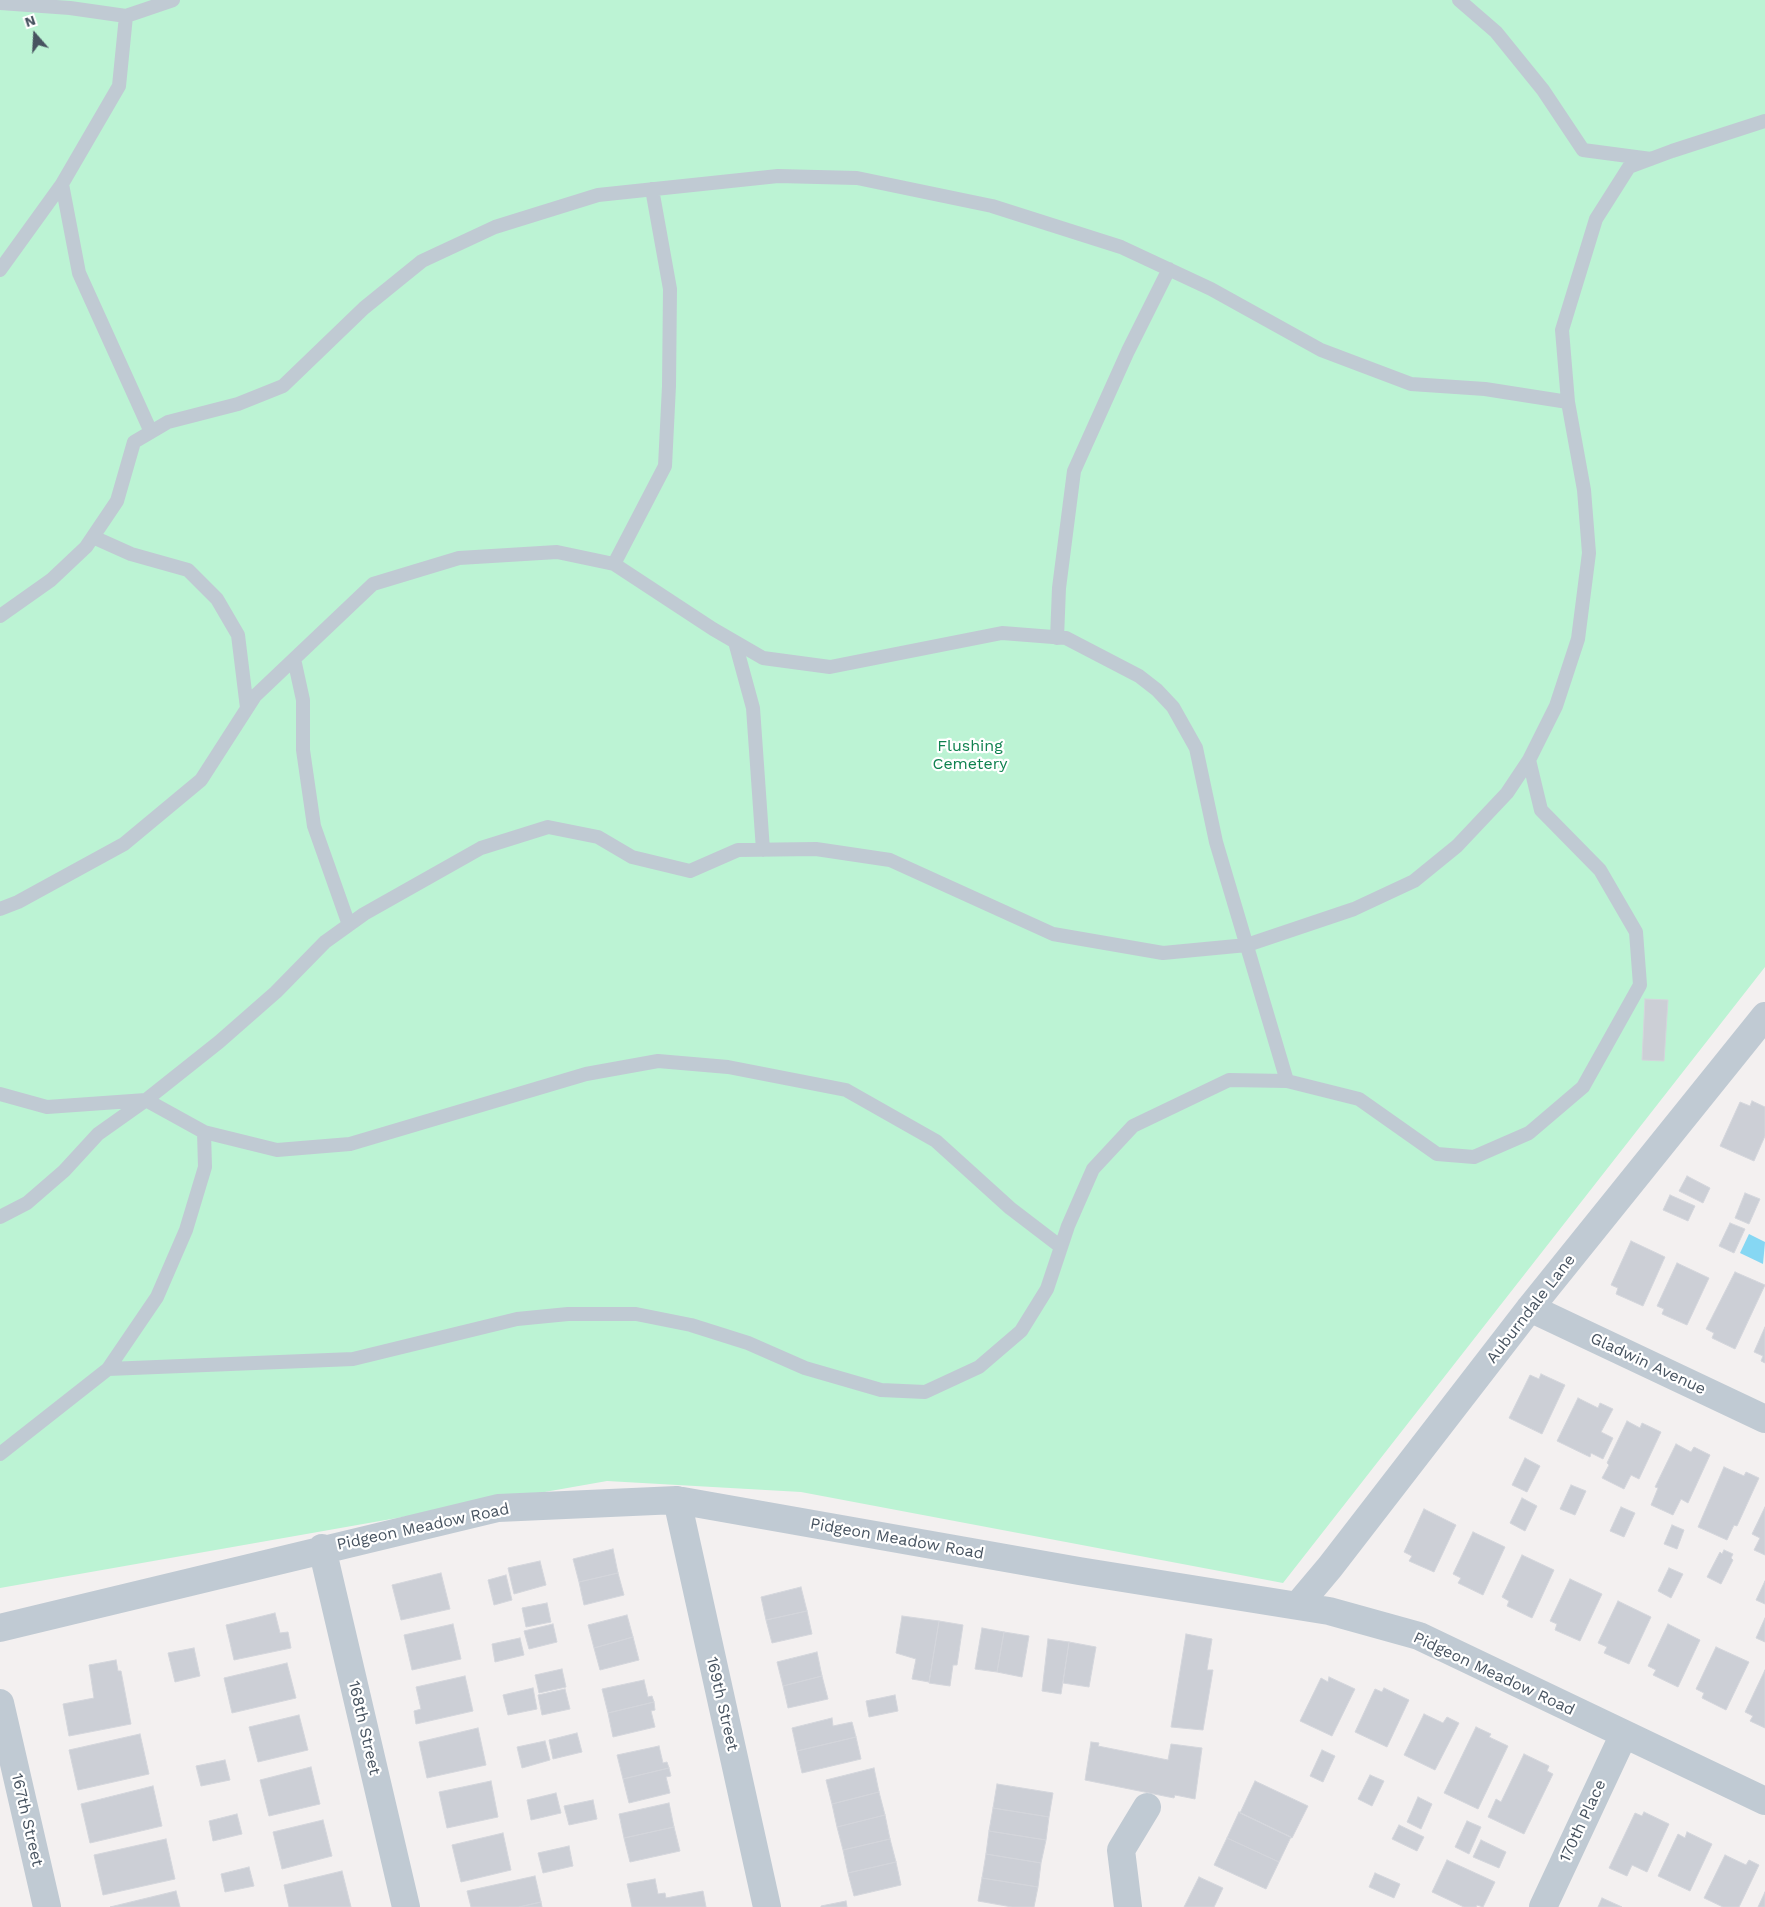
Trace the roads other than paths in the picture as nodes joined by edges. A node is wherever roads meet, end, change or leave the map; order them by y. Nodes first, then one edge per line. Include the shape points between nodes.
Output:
1 (173, 0) edge
2 (1459, 0) edge
3 (0, 3) edge
4 (126, 16) junction
5 (1765, 121) edge
6 (1652, 159) junction
7 (62, 184) junction
8 (652, 189) junction
9 (1169, 269) junction
10 (0, 270) edge
11 (1568, 402) junction
12 (151, 432) junction
13 (93, 537) junction
14 (614, 564) junction
15 (0, 616) edge
16 (1057, 638) junction
17 (735, 642) junction
18 (294, 659) junction
19 (247, 708) junction
20 (1529, 760) junction
21 (763, 850) junction
22 (0, 909) edge
23 (349, 925) junction
24 (1247, 945) junction
25 (1765, 1016) edge
26 (1756, 1043) edge
27 (1287, 1081) junction
28 (0, 1094) edge
29 (146, 1100) junction
30 (204, 1132) junction
31 (0, 1218) edge
32 (1061, 1247) junction
33 (1530, 1308) junction
34 (108, 1369) junction
35 (1765, 1419) edge
36 (0, 1454) edge
37 (677, 1500) junction
38 (322, 1548) junction
39 (1298, 1605) junction
40 (0, 1628) edge
41 (0, 1703) edge
42 (1624, 1734) junction
43 (1765, 1801) edge
44 (1147, 1807) dead end
45 (47, 1907) edge
46 (406, 1907) edge
47 (767, 1907) edge
48 (1128, 1907) edge
49 (1543, 1907) edge

1 - 4 lane
2 - 6 lane via 1496,32 1543,90 1583,150
3 - 4 lane
4 - 7 lane via 119,86
5 - 6 lane
6 - 11 lane via 1629,168 1596,219 1562,330
7 - 10 lane
7 - 12 lane via 79,273
8 - 9 lane via 778,176 857,178 992,206 1121,248
8 - 12 lane via 598,195 495,227 422,261 364,308 283,386 238,404 168,422
8 - 14 lane via 670,289 665,466
9 - 11 lane via 1321,350 1411,384 1485,388
9 - 16 lane via 1074,471 1059,588
11 - 20 lane via 1584,490 1588,554 1578,639 1556,706
12 - 13 lane via 134,442 117,501
13 - 15 lane via 51,580
13 - 19 lane via 131,554 188,570 218,598 238,635
14 - 17 lane
14 - 18 lane via 557,552 459,558 373,584
16 - 17 lane via 1002,633 830,667 763,658
16 - 24 lane via 1074,643 1139,676 1162,696 1186,726 1200,763 1216,842
17 - 21 lane via 753,708
18 - 19 lane via 254,696
18 - 23 lane via 303,700 303,750 314,826
19 - 22 lane via 201,780 124,844
20 - 24 lane via 1506,793 1476,826 1414,882 1354,909
20 - 27 lane via 1541,810 1600,870 1636,932 1640,985 1584,1087 1529,1133 1474,1156 1437,1154 1359,1099
21 - 23 lane via 738,850 690,871 632,857 598,837 548,827 481,848
21 - 24 lane via 816,849 890,860 1053,934 1163,953
23 - 29 lane via 325,942 262,1005
24 - 27 lane
25 - 26 street, Auburndale Lane
26 - 33 street, Auburndale Lane
27 - 32 lane via 1230,1080 1133,1126 1093,1169
28 - 29 lane via 47,1107
29 - 30 lane
29 - 31 lane via 98,1134 64,1171 27,1203
30 - 32 lane via 278,1150 350,1144 586,1074 658,1061 728,1067 846,1090 936,1141 1010,1208
30 - 34 lane via 205,1167 186,1230 157,1297
32 - 34 lane via 1047,1288 1021,1331 979,1367 926,1392 881,1390 805,1368 748,1343 691,1325 636,1314 568,1314 517,1319 353,1359
33 - 35 street, Gladwin Avenue
33 - 39 street, Auburndale Lane
34 - 36 lane
37 - 38 street, Pidgeon Meadow Road via 498,1508
37 - 39 street, Pidgeon Meadow Road
37 - 47 street, 169th Street
38 - 40 street, Pidgeon Meadow Road
38 - 46 street, 168th Street
39 - 42 street, Pidgeon Meadow Road via 1419,1636
41 - 45 street, 167th Street
42 - 43 street, Pidgeon Meadow Road
42 - 49 street, 170th Place
44 - 48 street via 1121,1850

